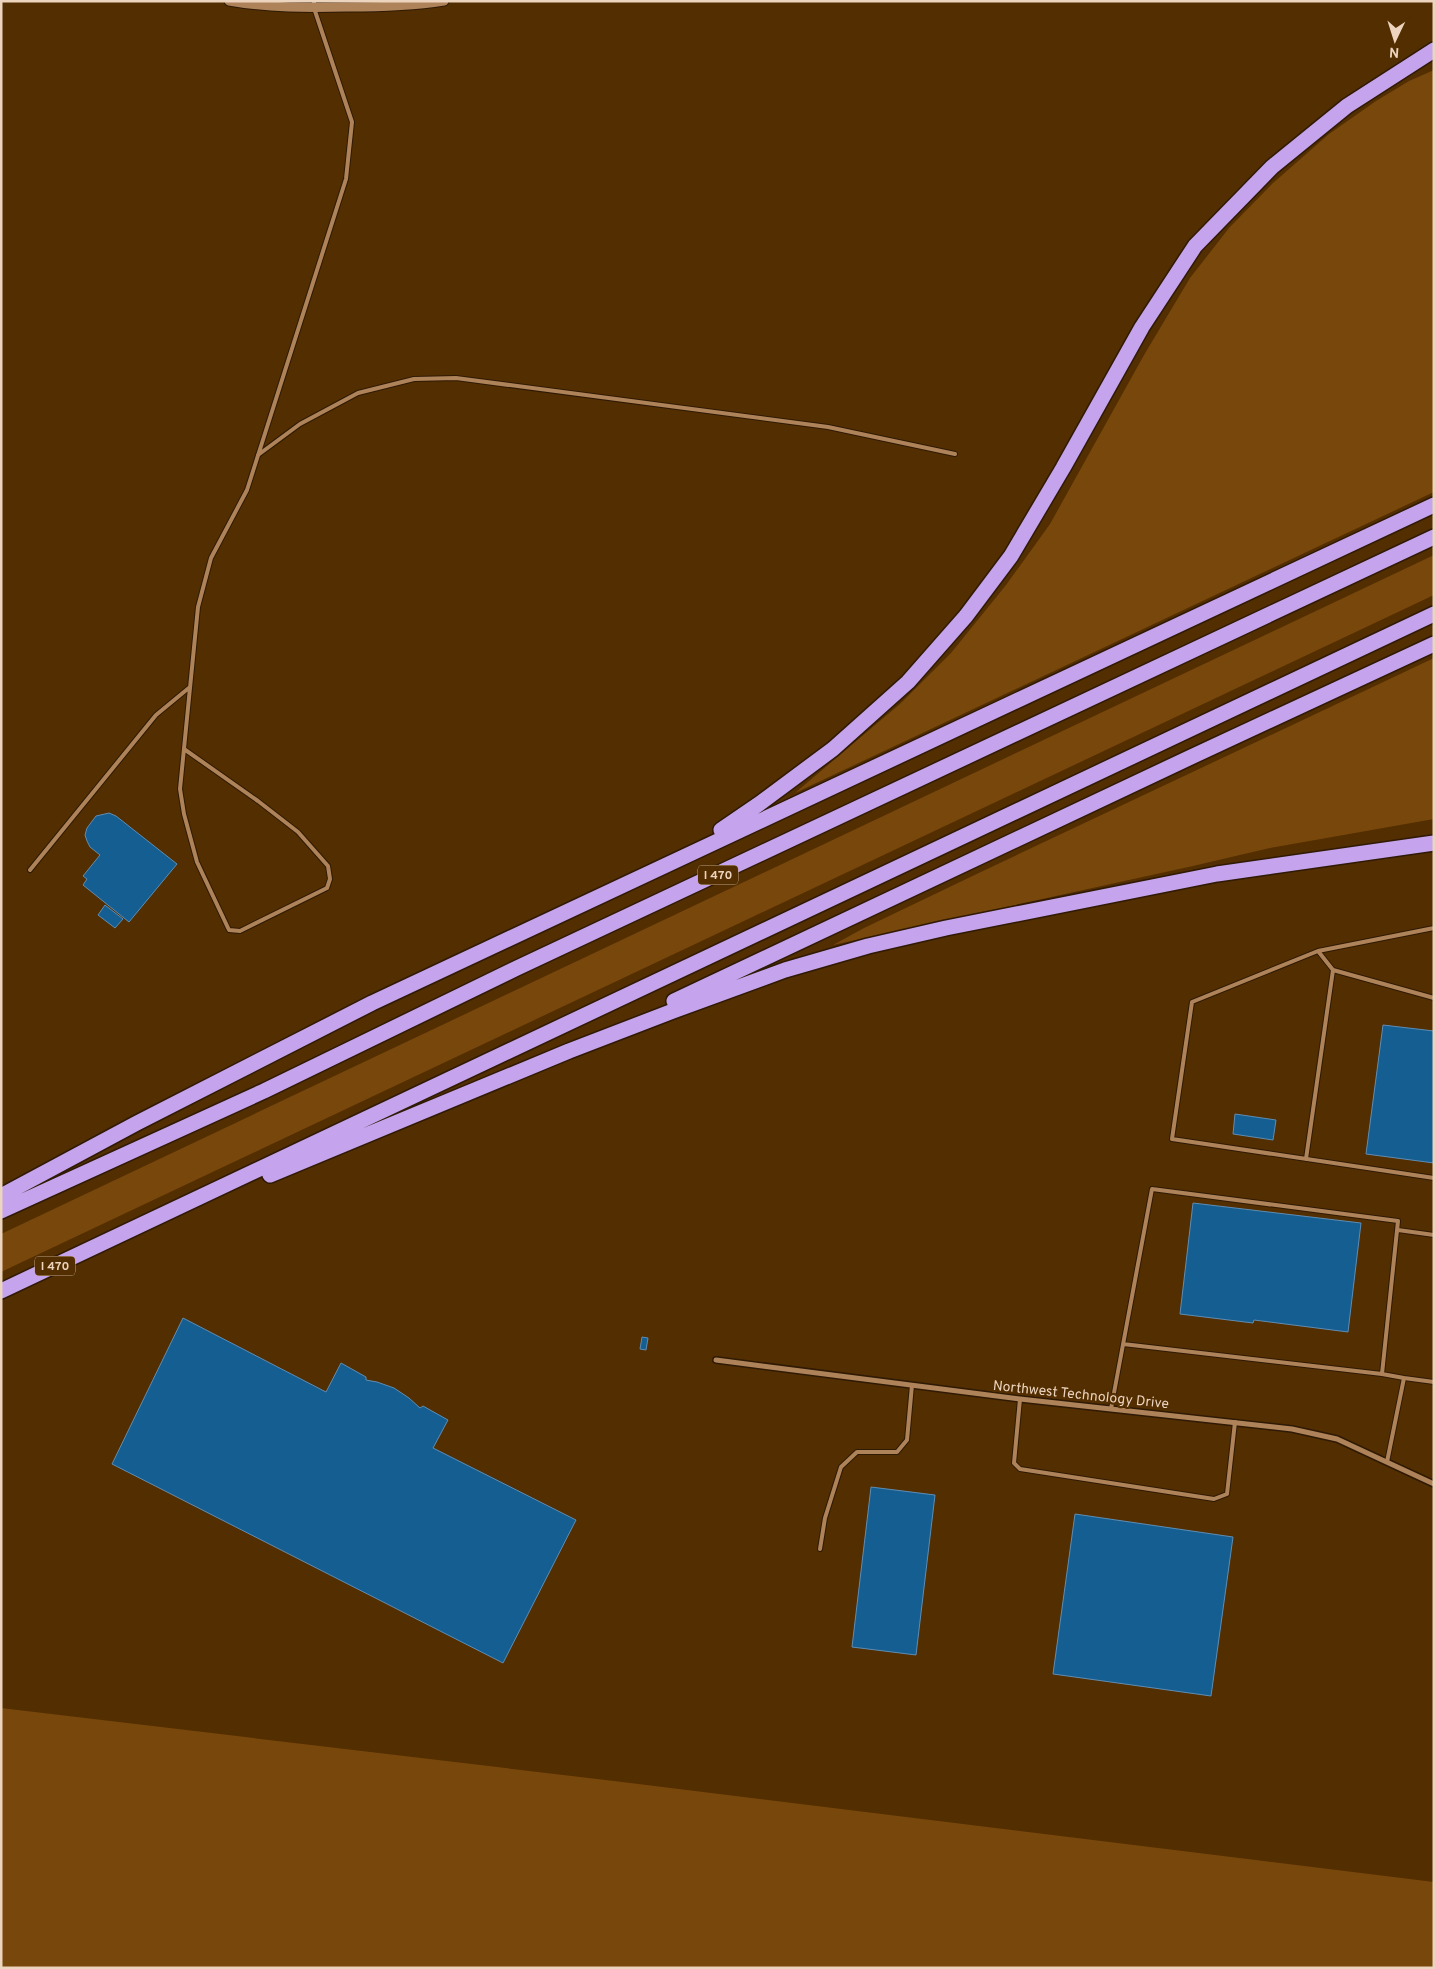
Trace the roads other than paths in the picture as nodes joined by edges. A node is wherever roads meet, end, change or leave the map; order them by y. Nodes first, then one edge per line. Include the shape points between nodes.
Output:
1 (229, 1) edge
2 (444, 1) edge
3 (314, 5) edge
4 (1434, 50) edge
5 (955, 454) dead end
6 (258, 455) junction
7 (1434, 505) edge
8 (1434, 538) edge
9 (1434, 614) edge
10 (1434, 644) edge
11 (190, 688) junction
12 (184, 748) junction
13 (1434, 843) edge
14 (673, 860) junction
15 (30, 870) dead end
16 (1434, 928) edge
17 (1318, 951) junction
18 (1333, 970) junction
19 (1434, 998) edge
20 (569, 1051) junction
21 (1306, 1159) junction
22 (1434, 1178) edge
23 (1, 1196) edge
24 (1, 1211) edge
25 (1398, 1230) junction
26 (1434, 1235) edge
27 (109, 1240) junction
28 (1, 1291) edge
29 (1123, 1344) junction
30 (716, 1360) dead end
31 (1382, 1374) junction
32 (1404, 1378) junction
33 (1434, 1382) edge
34 (912, 1385) junction
35 (1020, 1399) junction
36 (1111, 1408) junction
37 (1235, 1422) junction
38 (1387, 1462) junction
39 (1434, 1484) edge
40 (820, 1549) dead end

1 - 3 street via 252,5
2 - 3 street via 411,6
3 - 6 lane via 352,122 346,179
4 - 14 highway via 1346,106 1272,167 1196,246 1142,326 1011,556 966,616 908,682 826,754 760,804
5 - 6 lane via 828,428 448,378 414,379 358,393 300,424
6 - 11 lane via 247,490 211,558 198,607
7 - 14 highway
8 - 24 highway, I 470 via 517,968 264,1091
9 - 27 highway, I 470
10 - 20 highway
11 - 12 lane
11 - 15 lane via 156,715
12 - 12 lane via 298,832 328,866 330,879 327,888 240,931 229,930 197,862 184,814 180,789
13 - 20 highway via 1217,874 868,946 785,970
14 - 23 highway via 372,1003
16 - 17 lane
17 - 18 lane
17 - 21 lane via 1192,1002 1172,1139
18 - 19 lane
18 - 21 lane
20 - 27 highway
21 - 22 lane
25 - 26 lane
25 - 29 lane via 1398,1221 1152,1189
25 - 31 lane
27 - 28 highway, I 470
29 - 31 lane
29 - 36 lane
30 - 34 street, Northwest Technology Drive
31 - 32 lane
32 - 33 lane
32 - 38 lane
34 - 35 street, Northwest Technology Drive
34 - 40 lane via 907,1440 897,1452 857,1452 841,1468 825,1518
35 - 36 street, Northwest Technology Drive
35 - 37 lane via 1014,1463 1020,1469 1214,1499 1227,1494
36 - 37 street, Northwest Technology Drive
37 - 38 street, Northwest Technology Drive via 1337,1439
38 - 39 street, Northwest Technology Drive

